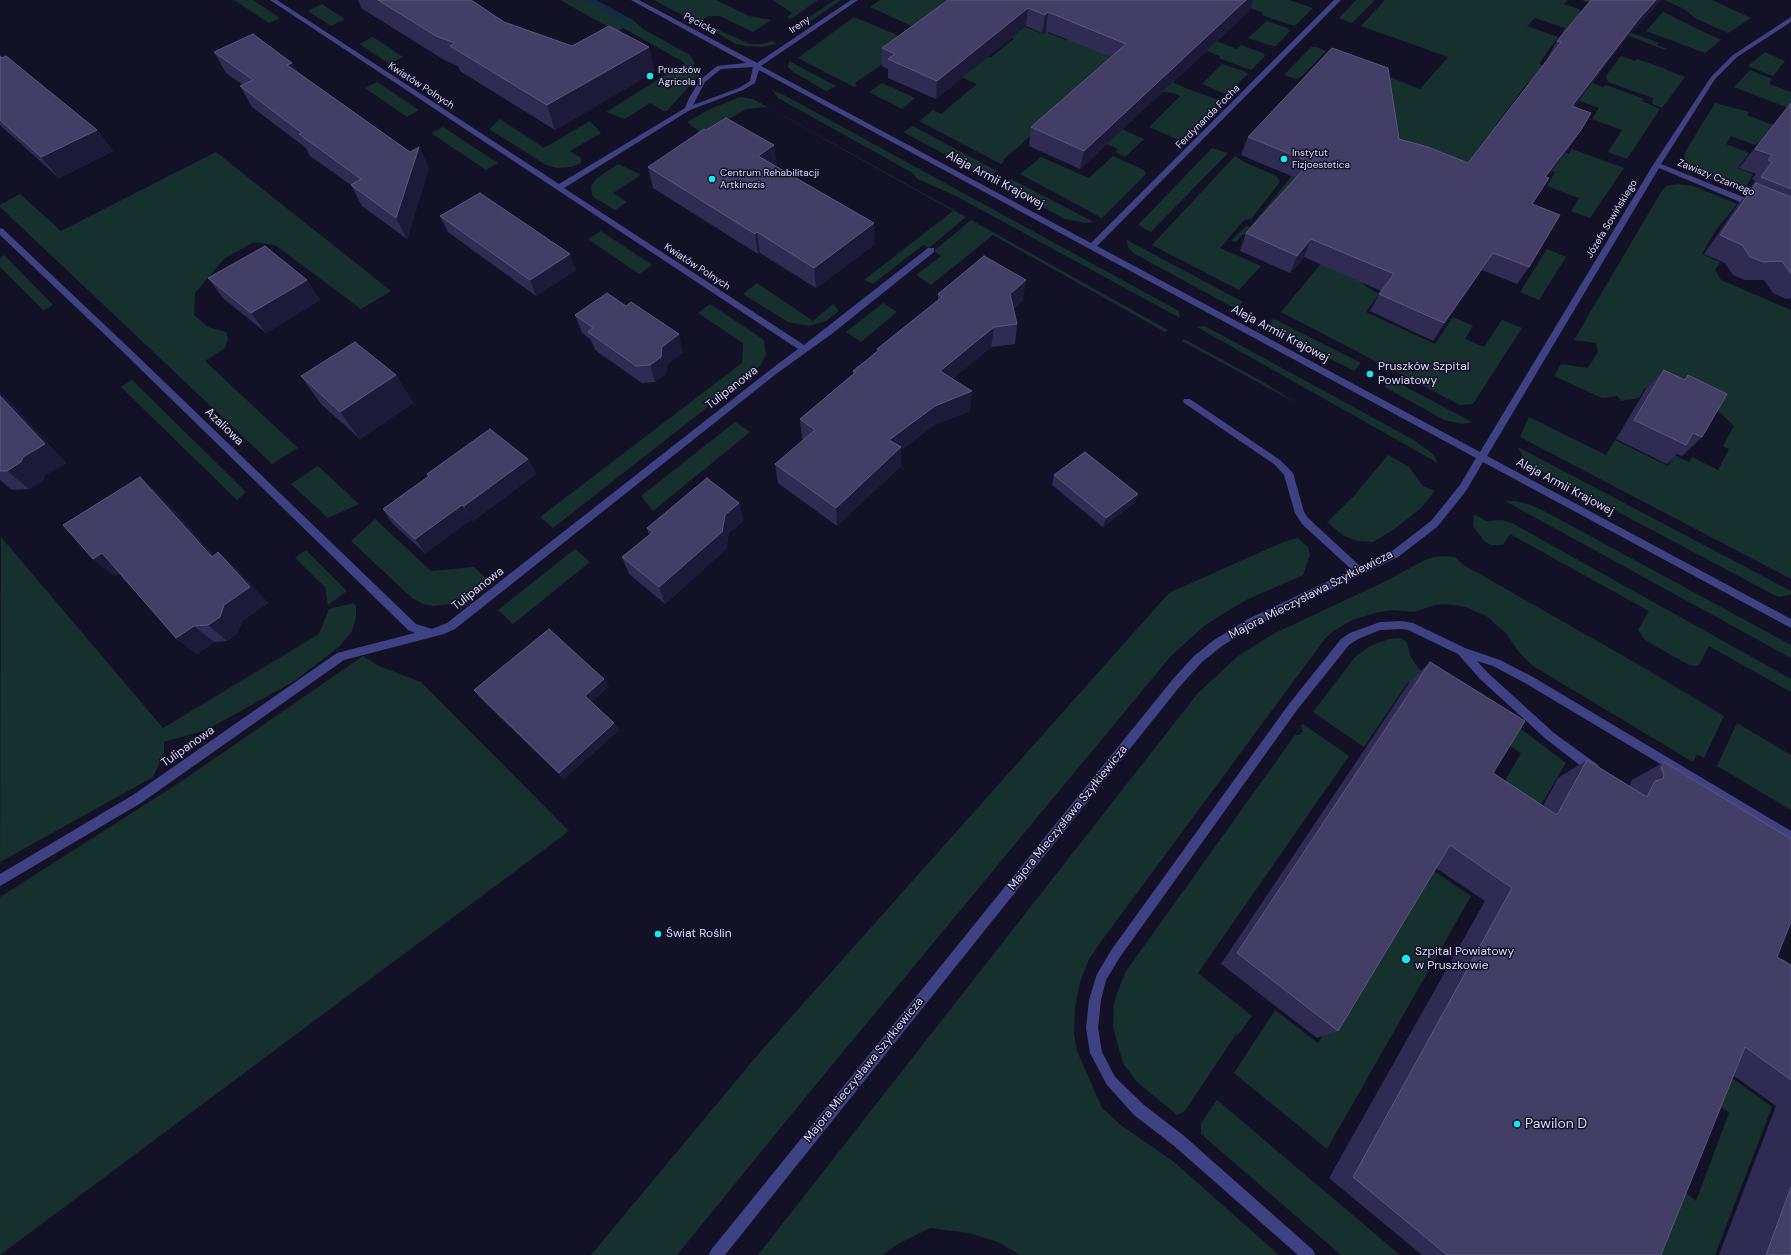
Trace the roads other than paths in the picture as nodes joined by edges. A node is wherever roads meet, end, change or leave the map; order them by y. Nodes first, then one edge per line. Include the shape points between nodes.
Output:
1 (273, 0) edge
2 (634, 0) edge
3 (855, 0) edge
4 (1338, 0) edge
5 (1791, 18) edge
6 (757, 66) junction
7 (688, 109) junction
8 (1656, 165) junction
9 (558, 188) junction
10 (1761, 207) edge
11 (0, 231) edge
12 (1092, 247) junction
13 (932, 250) dead end
14 (804, 349) junction
15 (1187, 401) dead end
16 (1483, 457) junction
17 (1358, 571) junction
18 (1791, 624) edge
19 (434, 632) junction
20 (1462, 651) junction
21 (1600, 774) edge
22 (1791, 837) edge
23 (0, 880) edge
24 (716, 1255) edge
25 (1308, 1255) edge

1 - 9 street, Kwiatów Polnych
2 - 6 street, Pęcicka
3 - 6 street, Ireny
4 - 12 street, Ferdynanda Focha
5 - 8 street, Józefa Sowińskiego via 1735,56 1720,71
6 - 7 street via 753,82
6 - 7 street via 723,67 713,71 702,81
6 - 12 street, Aleja Armii Krajowej
7 - 9 street
8 - 10 street, Zawiszy Czarnego
8 - 16 street, Józefa Sowińskiego
9 - 14 street, Kwiatów Polnych
11 - 19 street, Azaliowa via 412,627 422,632
12 - 16 street, Aleja Armii Krajowej
13 - 14 street, Tulipanowa
14 - 19 street, Tulipanowa via 454,624
15 - 17 street via 1277,462 1288,473 1300,513 1305,521
16 - 17 street, Majora Mieczysława Szyłkiewicza via 1464,488 1434,524 1395,554
16 - 18 street, Aleja Armii Krajowej
17 - 24 street, Majora Mieczysława Szyłkiewicza via 1252,622 1198,659
19 - 23 street, Tulipanowa via 341,656 137,798
20 - 21 street via 1484,676 1550,736
20 - 22 street via 1496,663 1529,680
20 - 25 street via 1402,625 1380,626 1345,642 1293,708 1116,953 1102,978 1095,1000 1092,1028 1096,1053 1111,1081 1138,1110 1178,1140

